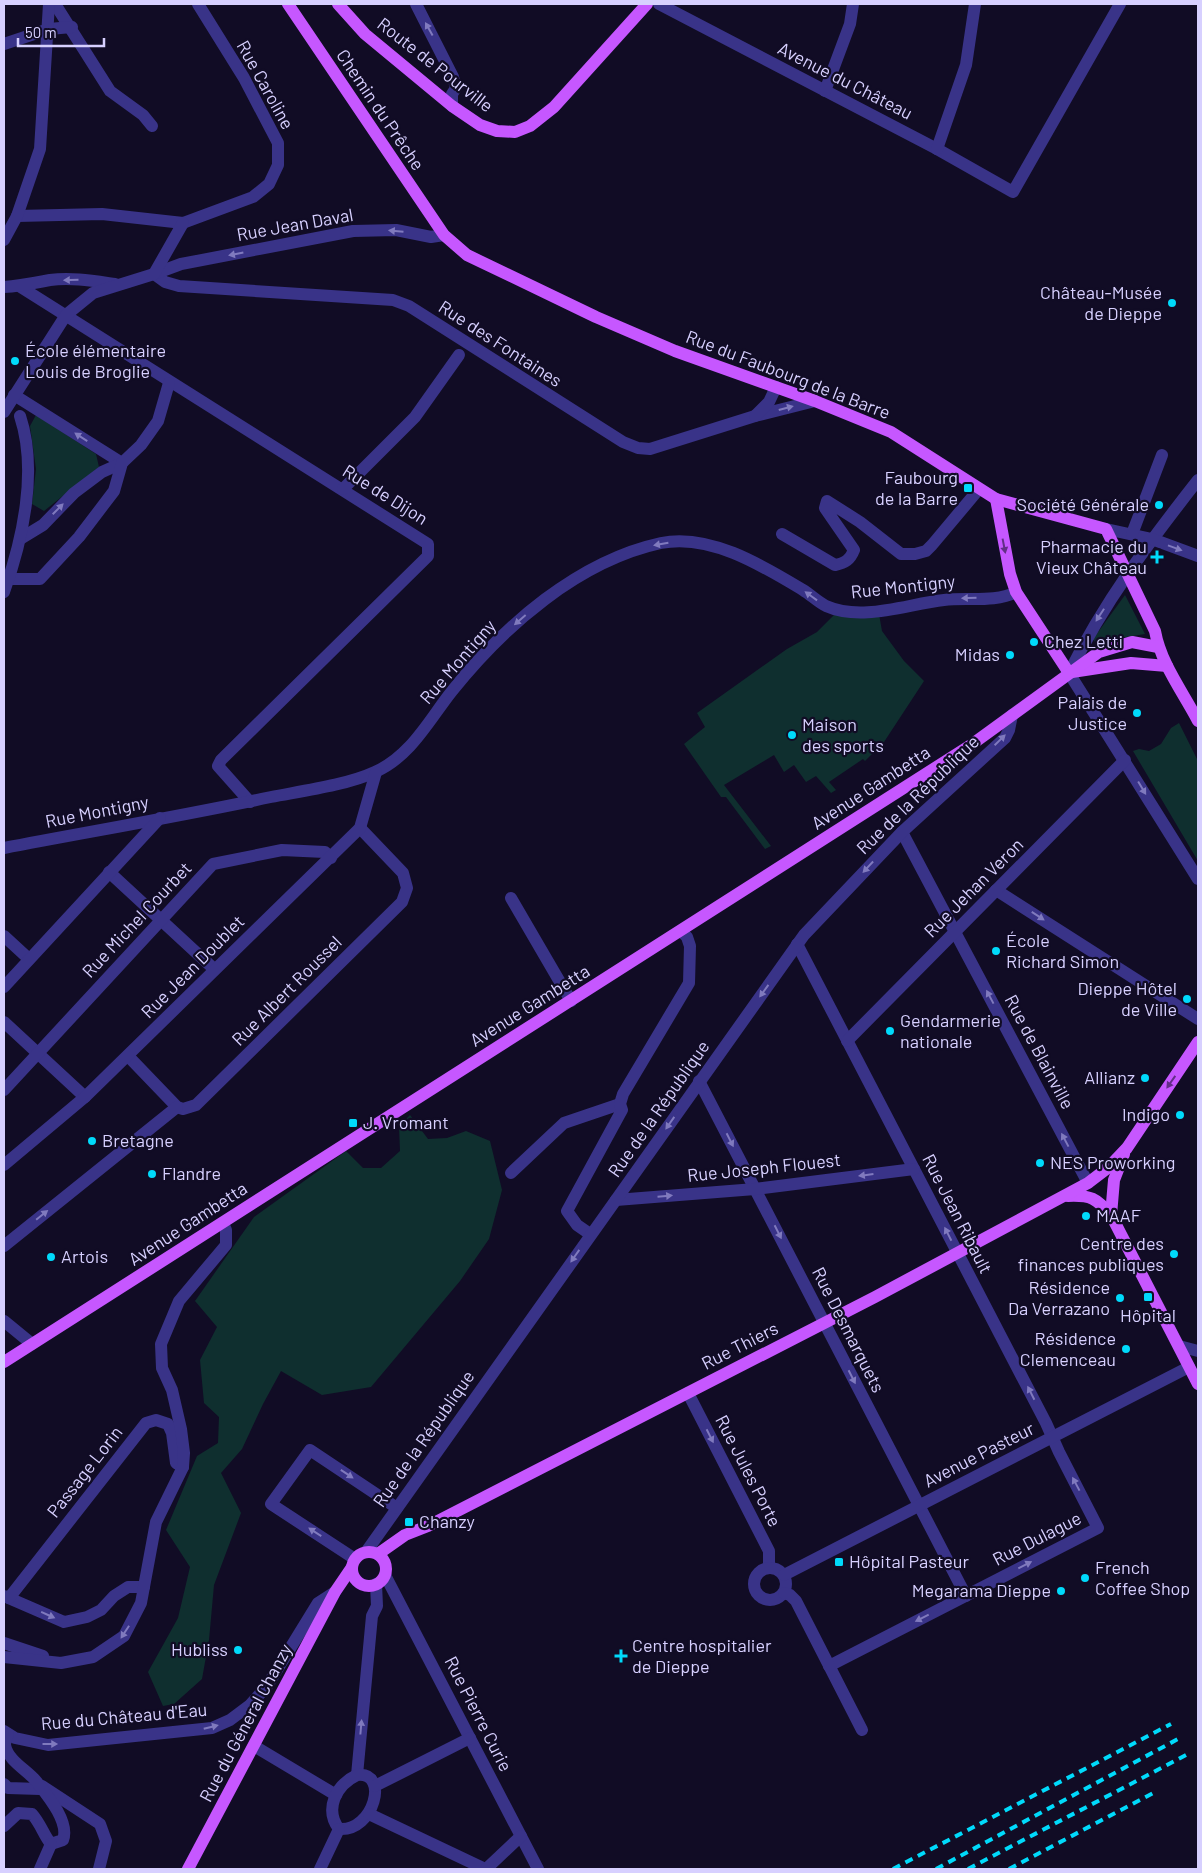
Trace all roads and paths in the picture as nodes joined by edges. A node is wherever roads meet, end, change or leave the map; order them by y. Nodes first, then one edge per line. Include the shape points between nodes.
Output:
1 (49, 4) edge
2 (55, 4) edge
3 (198, 4) edge
4 (288, 4) edge
5 (338, 4) edge
6 (416, 4) edge
7 (647, 4) edge
8 (659, 4) edge
9 (853, 4) edge
10 (975, 4) edge
11 (1120, 4) edge
12 (72, 27) junction
13 (49, 29) junction
14 (4, 44) edge
15 (825, 91) junction
16 (452, 106) junction
17 (152, 126) dead end
18 (937, 149) junction
19 (17, 216) junction
20 (183, 223) junction
21 (444, 235) junction
22 (4, 240) edge
23 (154, 274) junction
24 (120, 284) junction
25 (19, 286) junction
26 (4, 287) edge
27 (66, 315) junction
28 (459, 355) dead end
29 (169, 382) junction
30 (776, 387) junction
31 (14, 394) junction
32 (816, 400) junction
33 (29, 404) junction
34 (4, 411) edge
35 (20, 416) junction
36 (756, 416) junction
37 (1162, 455) dead end
38 (122, 463) junction
39 (1198, 480) edge
40 (343, 489) junction
41 (979, 489) junction
42 (996, 499) junction
43 (1106, 530) junction
44 (782, 534) dead end
45 (1132, 534) junction
46 (20, 538) junction
47 (1152, 539) junction
48 (1198, 556) edge
49 (1127, 574) junction
50 (8, 579) junction
51 (4, 592) edge
52 (1016, 592) junction
53 (1158, 646) junction
54 (1131, 663) junction
55 (1169, 669) junction
56 (1069, 673) junction
57 (1012, 715) junction
58 (1198, 721) edge
59 (971, 745) junction
60 (979, 759) junction
61 (1125, 760) junction
62 (376, 772) junction
63 (250, 802) junction
64 (160, 818) junction
65 (360, 828) junction
66 (902, 832) junction
67 (4, 848) edge
68 (331, 858) junction
69 (109, 872) junction
70 (1198, 880) edge
71 (996, 890) junction
72 (511, 898) dead end
73 (160, 919) junction
74 (681, 931) junction
75 (955, 932) junction
76 (4, 936) edge
77 (797, 944) junction
78 (29, 959) junction
79 (214, 968) junction
80 (4, 986) edge
81 (571, 1001) junction
82 (1198, 1019) edge
83 (4, 1022) edge
84 (847, 1041) junction
85 (1198, 1042) edge
86 (39, 1053) junction
87 (128, 1056) junction
88 (699, 1081) junction
89 (4, 1090) edge
90 (85, 1097) junction
91 (620, 1104) junction
92 (177, 1107) junction
93 (1127, 1148) junction
94 (4, 1165) edge
95 (914, 1169) junction
96 (512, 1173) dead end
97 (1088, 1184) junction
98 (755, 1189) junction
99 (1068, 1196) junction
100 (616, 1200) junction
101 (1111, 1215) junction
102 (223, 1223) junction
103 (590, 1234) junction
104 (4, 1246) edge
105 (958, 1253) junction
106 (4, 1321) edge
107 (824, 1323) junction
108 (32, 1344) junction
109 (1178, 1346) junction
110 (1198, 1351) edge
111 (4, 1362) edge
112 (1189, 1366) junction
113 (1198, 1384) edge
114 (688, 1393) junction
115 (1052, 1437) junction
116 (182, 1467) junction
117 (919, 1506) junction
118 (397, 1508) junction
119 (428, 1526) junction
120 (1098, 1528) joint
121 (372, 1553) junction
122 (354, 1563) junction
123 (769, 1567) junction
124 (386, 1569) junction
125 (784, 1575) junction
126 (361, 1583) junction
127 (376, 1584) junction
128 (144, 1587) junction
129 (335, 1592) junction
130 (784, 1593) junction
131 (966, 1596) junction
132 (6, 1597) edge
133 (4, 1643) edge
134 (4, 1657) edge
135 (61, 1663) junction
136 (829, 1666) junction
137 (862, 1730) dead end
138 (6, 1732) edge
139 (470, 1738) junction
140 (254, 1746) junction
141 (357, 1775) junction
142 (4, 1784) edge
143 (38, 1785) junction
144 (375, 1786) junction
145 (336, 1795) junction
146 (370, 1814) junction
147 (4, 1826) edge
148 (339, 1829) junction
149 (521, 1836) junction
150 (51, 1844) junction
151 (40, 1869) edge
152 (100, 1869) edge
153 (188, 1869) edge
154 (320, 1869) edge
155 (485, 1869) edge
156 (538, 1869) edge

1 - 13 street
2 - 12 street
3 - 20 street, Rue Caroline via 266,117 278,143 278,166 268,184 253,197
4 - 21 main road, Chemin du Prêche
5 - 16 main road, Route de Pourville via 365,34
16 -> 6 street via 452,94 456,88 453,77
7 - 16 main road, Route de Pourville via 554,107 530,126 515,132 497,131 480,125
8 - 15 street, Avenue du Château
9 - 15 street via 850,24
10 - 18 street via 966,65
11 - 18 street, Avenue du Château via 1013,192
12 - 13 street
12 - 17 street via 110,92 144,115
13 - 14 street
13 - 19 street via 40,149
15 - 18 street, Avenue du Château
19 - 20 street via 102,214
19 - 22 street
20 - 23 street
21 -> 23 street, Rue Jean Daval via 431,237 396,230 353,231 181,264
21 - 30 main road, Rue du Faubourg de la Barre via 467,255 528,286 675,351
23 - 24 street, Rue Jean Daval
23 - 36 street, Rue des Fontaines via 179,286 393,300 409,306 589,422 638,448 650,449
24 -> 25 street via 86,279 51,280
24 - 27 street, Rue Jean Daval via 93,293
25 - 26 street
25 - 27 street, Rue de Dijon
27 - 29 street, Rue de Dijon
27 - 31 street, Rue Jean Daval
28 - 40 street via 415,417
29 - 38 street via 158,421 141,445
29 - 40 street, Rue de Dijon
30 - 32 main road, Rue du Faubourg de la Barre
30 - 36 street via 770,402
31 - 33 street
31 - 34 street, Rue Jean Daval
36 -> 32 street, Rue des Fontaines
32 - 41 main road, Rue du Faubourg de la Barre via 891,432
33 - 35 street
38 -> 33 street
34 - 35 street
35 - 46 street via 30,464
37 - 45 street
46 -> 38 street via 43,525 74,493 102,472
38 - 50 street via 114,491 79,537 40,579
39 - 47 street
40 - 63 street, Rue de Dijon via 424,539 430,550 428,556 221,760 218,766 222,772
41 - 42 main road, Rue du Faubourg de la Barre
41 - 44 street via 932,545 915,554 901,554 827,501 825,508 854,550 844,563 835,565
42 - 43 main road, Rue du Faubourg de la Barre
42 -> 52 main road
43 - 45 street
43 - 49 main road
45 - 47 street
46 - 50 street
47 -> 48 street
47 - 49 street
49 - 53 main road via 1155,631
49 -> 56 street via 1090,630
50 - 51 street
52 - 56 main road
52 -> 62 street, Rue Montigny via 1006,597 945,599 854,612 827,607 751,560 732,552 698,543 664,542 597,567 535,606 491,645 419,737
53 - 54 main road
53 - 55 main road
53 - 56 main road, Avenue Gambetta via 1132,642 1121,644 1099,652
54 - 55 main road
54 - 56 main road
55 - 58 main road
56 - 57 main road, Avenue Gambetta
56 - 61 street
57 - 59 main road, Avenue Gambetta
60 -> 57 street, Rue de la République via 1005,738
59 - 60 street
59 - 74 main road, Avenue Gambetta
60 - 66 street, Rue de la République
61 -> 70 street
61 - 71 street, Rue Jehan Veron
62 - 63 street, Rue Montigny
62 - 65 street, Rue Jean Doublet
63 - 64 street, Rue Montigny
64 - 67 street, Rue Montigny
64 - 69 street
65 - 68 street, Rue Jean Doublet
65 - 92 street, Rue Albert Roussel via 403,873 407,888 402,902 196,1105 183,1109
66 - 75 street, Rue de Blainville
66 -> 77 street, Rue de la République
68 - 73 street, Rue Michel Courbet via 325,852 282,850 213,864
68 - 79 street, Rue Jean Doublet
69 - 73 street
69 - 78 street
71 - 75 street, Rue Jehan Veron
71 -> 82 street
72 - 81 street
73 - 79 street
73 - 86 street, Rue Michel Courbet
74 - 81 main road, Avenue Gambetta
74 - 91 street via 690,946 689,984
75 - 84 street, Rue Jehan Veron
97 -> 75 street, Rue de Blainville
76 - 78 street
77 - 84 street, Rue Jean Ribault
77 -> 88 street, Rue de la République
78 - 80 street
79 - 87 street, Rue Jean Doublet
81 - 102 main road, Avenue Gambetta
83 - 86 street
84 - 95 street, Rue Jean Ribault
85 -> 93 main road
86 - 89 street, Rue Michel Courbet
86 - 90 street
87 - 90 street, Rue Jean Doublet
87 - 92 street
88 -> 98 street, Rue Desmarquets
88 -> 100 street, Rue de la République
90 - 94 street, Rue Jean Doublet
91 - 96 street via 564,1123
91 - 103 street via 622,1110 567,1211 577,1225
104 -> 92 street
93 - 97 main road, Rue Thiers
93 - 101 main road via 1114,1180
95 -> 98 street, Rue Joseph Flouest
105 -> 95 street, Rue Jean Ribault
97 - 99 main road, Rue Thiers
100 -> 98 street, Rue Joseph Flouest
98 -> 107 street, Rue Desmarquets
99 - 101 main road via 1098,1200
99 - 105 main road, Rue Thiers
100 - 103 street, Rue de la République
101 - 109 main road
102 - 108 main road, Avenue Gambetta
102 - 116 street via 226,1244 179,1301 160,1344 162,1368 172,1390 181,1429
103 -> 118 street, Rue de la République
105 - 107 main road, Rue Thiers
115 -> 105 street, Rue Jean Ribault
106 - 108 street
107 - 114 main road, Rue Thiers
107 -> 117 street, Rue Desmarquets
108 - 111 main road, Avenue Gambetta
109 - 110 street
109 - 112 main road
112 - 113 main road
112 - 115 street, Avenue Pasteur
114 - 119 main road, Rue Thiers
114 -> 123 street, Rue Jules Porte via 769,1551
115 - 117 street, Avenue Pasteur
120 -> 115 street, Rue Jean Ribault
116 - 128 street via 156,1522
116 - 132 street, Passage Lorin via 176,1463 168,1424 156,1420 146,1422
117 - 125 street, Avenue Pasteur
117 - 131 street, Rue Desmarquets
118 - 121 street, Rue de la République
122 -> 118 street via 271,1504 310,1450
119 - 121 main road, Rue Thiers
119 - 124 main road, Rue Thiers via 395,1553
131 -> 120 street, Rue Dulague
121 - 122 main road
121 - 124 main road
122 - 126 main road via 354,1576
122 - 129 main road, Rue du Géneral Chanzy
123 - 125 street
123 - 130 street via 755,1577 757,1593 771,1600
124 - 127 main road
124 - 139 street, Rue Pierre Curie
125 - 130 street
126 - 127 main road
126 - 129 main road
141 -> 127 street via 372,1616 377,1606
132 -> 128 street via 64,1622 101,1610 128,1587
128 -> 135 street via 141,1603 124,1636 93,1657
138 -> 129 street, Rue du Château d'Eau via 29,1742 48,1745 212,1728 250,1705 267,1686 318,1603
129 - 140 main road, Rue du Géneral Chanzy
130 - 136 street via 796,1601
131 -> 136 street, Rue Dulague
133 - 135 street
134 - 135 street
136 - 137 street
138 - 143 street via 5,1745 12,1757
139 - 144 street
139 - 149 street, Rue Pierre Curie
140 - 145 street
140 - 153 main road, Rue du Géneral Chanzy
141 - 144 street via 370,1778
141 - 145 street
142 - 143 street via 8,1788
143 - 150 street via 65,1826 63,1840
143 - 152 street via 100,1824 106,1842
144 - 146 street
145 - 148 street via 332,1816
146 - 148 street via 349,1830
146 - 155 street
147 - 150 street via 18,1813 32,1814
148 - 154 street
149 - 155 street
149 - 156 street, Rue Pierre Curie
150 - 151 street

